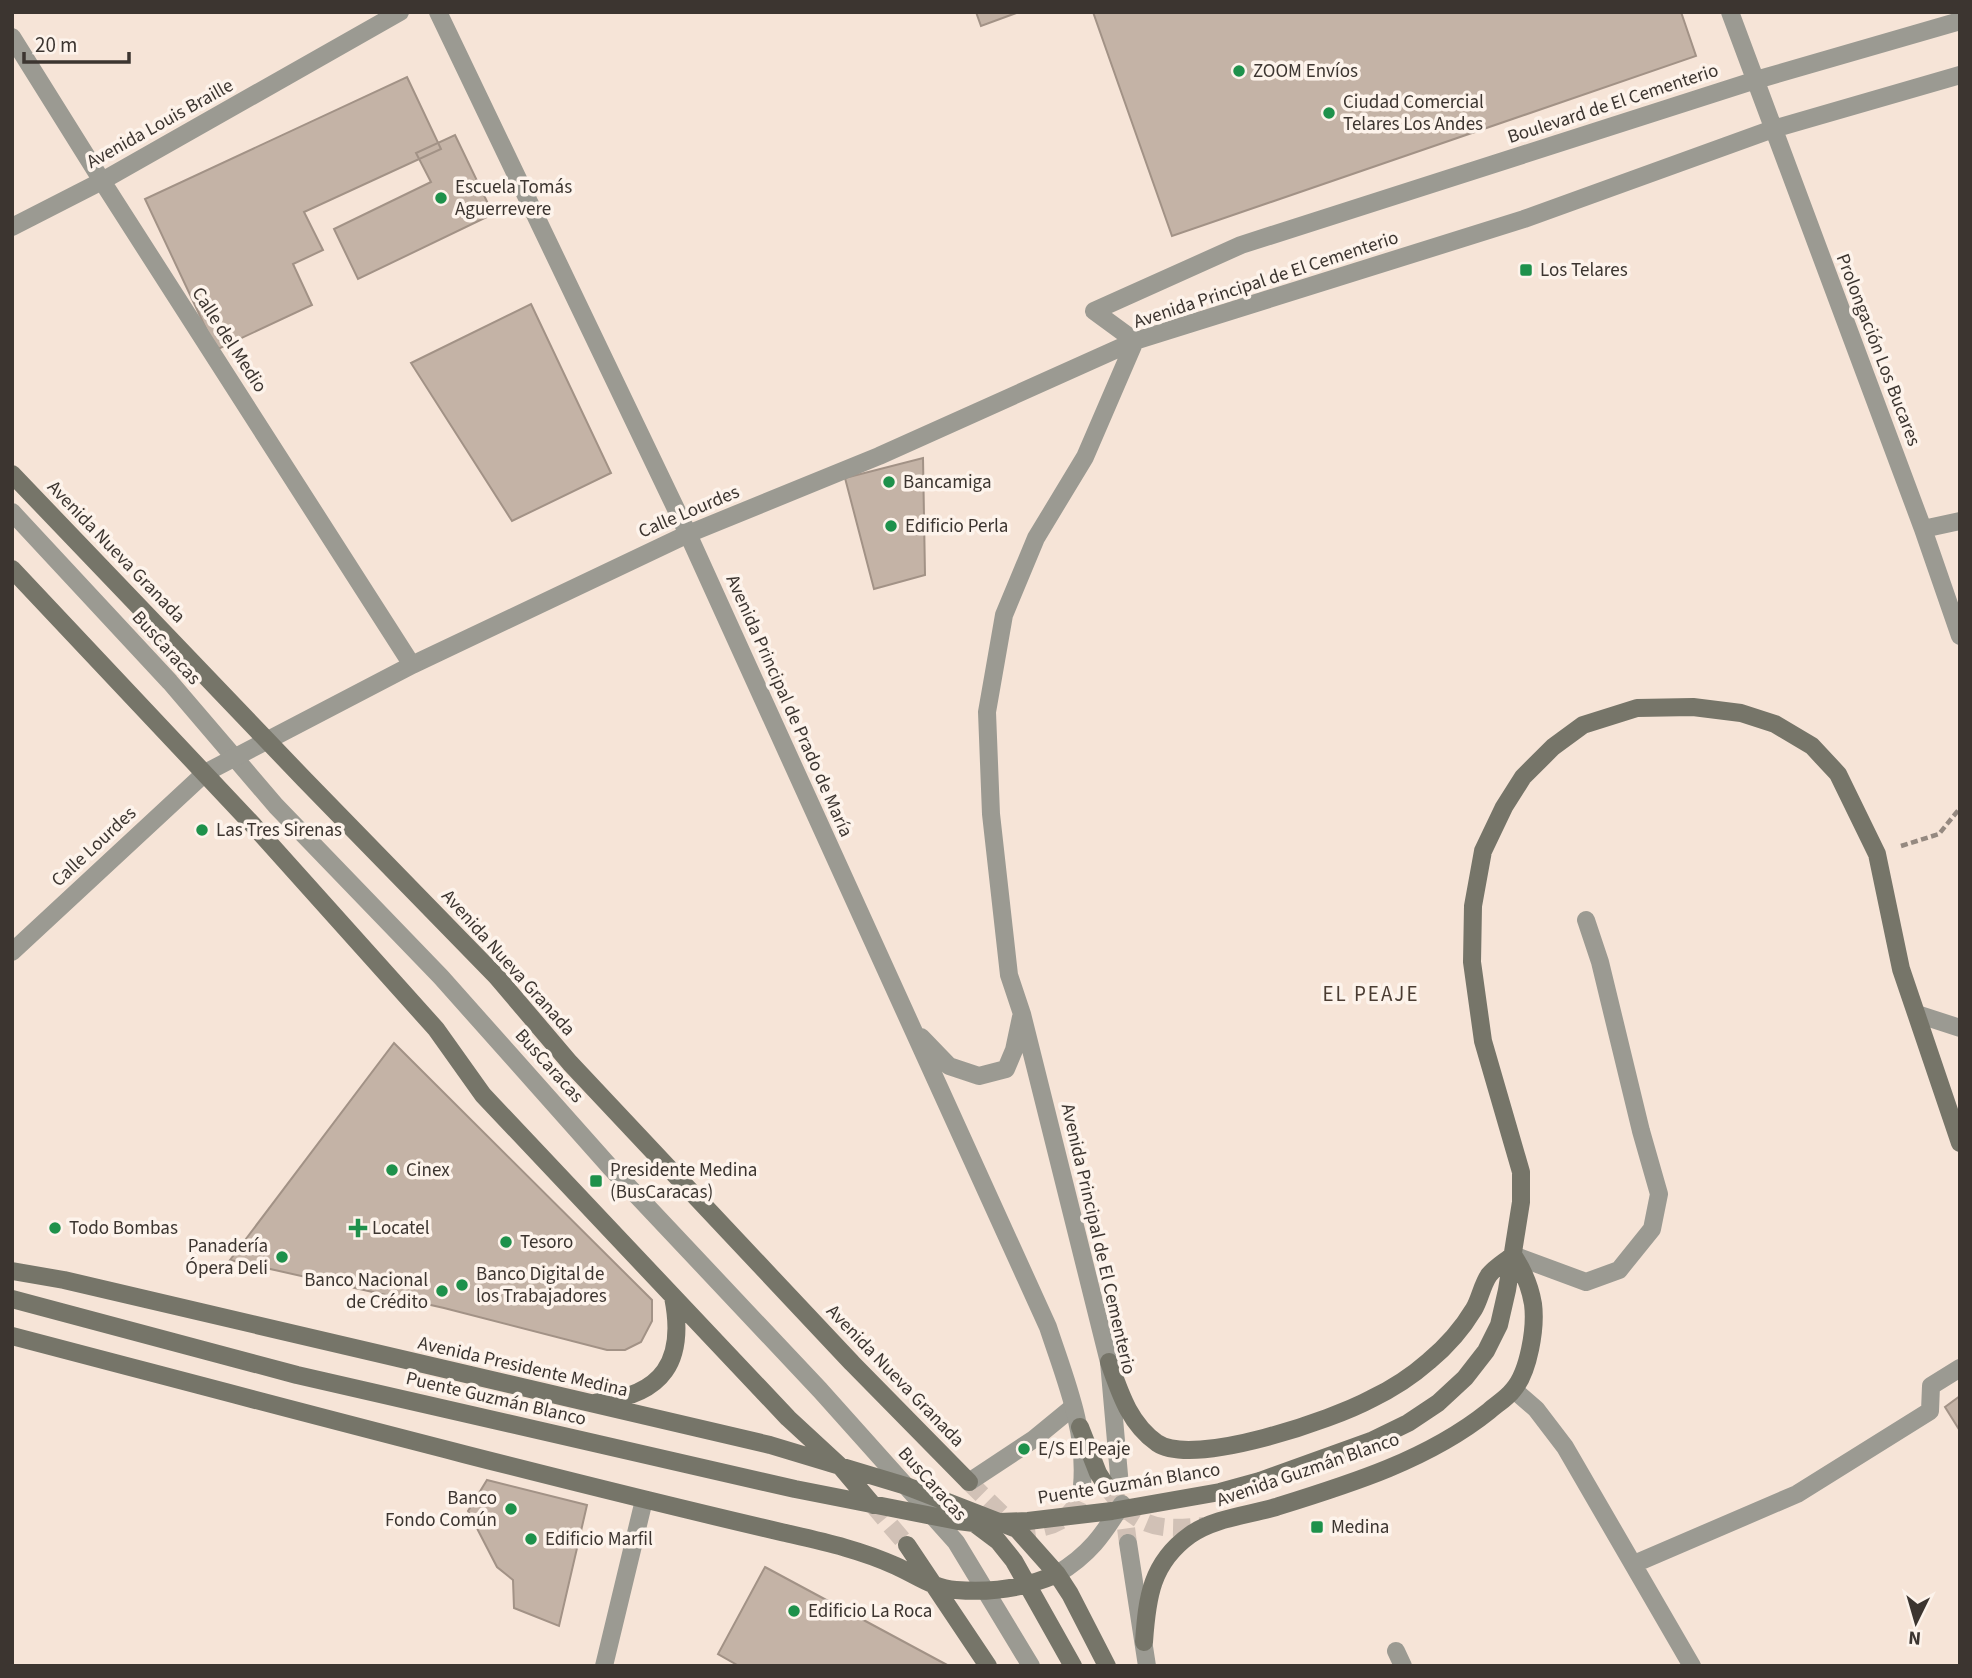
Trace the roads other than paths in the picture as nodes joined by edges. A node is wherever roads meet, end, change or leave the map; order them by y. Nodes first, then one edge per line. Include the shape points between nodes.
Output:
1 (400, 12) edge
2 (438, 12) edge
3 (1730, 12) edge
4 (1960, 20) edge
5 (12, 37) edge
6 (1960, 75) edge
7 (1756, 80) junction
8 (1773, 129) junction
9 (102, 181) junction
10 (12, 227) edge
11 (1135, 341) junction
12 (12, 474) edge
13 (12, 512) edge
14 (1960, 520) edge
15 (1923, 529) junction
16 (688, 534) junction
17 (12, 569) edge
18 (1960, 636) edge
19 (412, 665) junction
20 (269, 740) junction
21 (235, 757) junction
22 (205, 773) junction
23 (1586, 920) dead end
24 (12, 952) edge
25 (1022, 1014) junction
26 (1917, 1014) junction
27 (909, 1024) junction
28 (1960, 1028) edge
29 (1960, 1143) edge
30 (1513, 1255) junction
31 (12, 1271) edge
32 (674, 1297) junction
33 (12, 1299) edge
34 (12, 1336) edge
35 (1109, 1362) junction
36 (1960, 1368) edge
37 (1514, 1390) junction
38 (586, 1403) junction
39 (1073, 1407) junction
40 (1080, 1427) junction
41 (840, 1466) junction
42 (906, 1486) junction
43 (1082, 1486) tunnel mouth
44 (643, 1500) junction
45 (1122, 1504) tunnel mouth
46 (873, 1505) tunnel mouth
47 (974, 1523) junction
48 (1128, 1543) tunnel mouth
49 (907, 1545) tunnel mouth
50 (1634, 1564) junction
51 (1057, 1574) junction
52 (935, 1586) junction
53 (985, 1590) junction
54 (1144, 1643) junction
55 (604, 1666) edge
56 (988, 1666) edge
57 (1031, 1666) edge
58 (1073, 1666) edge
59 (1107, 1666) edge
60 (1147, 1666) edge
61 (1692, 1666) edge

1 - 9 street, Avenida Louis Braille
2 - 16 street, Avenida Principal de Prado de María
3 - 7 street, Prolongación Los Bucares
4 - 7 street, Boulevard de El Cementerio
5 - 9 street, Calle del Medio
6 - 8 street, Avenida Principal de El Cementerio
7 - 8 street, Prolongación Los Bucares
7 - 11 street, Boulevard de El Cementerio via 1241,245 1094,311
8 - 11 street, Avenida Principal de El Cementerio via 1524,219
8 - 15 street, Prolongación Los Bucares
9 - 10 street, Avenida Louis Braille
9 - 19 street, Calle del Medio
11 - 16 street, Calle Lourdes via 879,456
11 - 25 street, Avenida Principal de El Cementerio via 1085,457 1036,538 1004,615 989,700 991,814 1009,975
12 - 20 street, Avenida Nueva Granada
13 - 21 street, BusCaracas
14 - 15 street
15 - 18 street, Prolongación Los Bucares
16 - 19 street, Calle Lourdes
16 - 27 street, Avenida Principal de Prado de María
17 - 22 street
19 - 20 street, Calle Lourdes
20 - 21 street, Calle Lourdes
20 - 39 street, Avenida Nueva Granada via 969,1482
21 - 22 street, Calle Lourdes
21 - 42 street, BusCaracas
22 - 24 street, Calle Lourdes
22 - 32 street via 436,1029 483,1095
23 - 30 street via 1601,962 1659,1194 1652,1229 1619,1270 1586,1282
25 - 27 street via 1006,1069 979,1076 949,1066
25 - 35 street, Avenida Principal de El Cementerio
26 - 28 street
26 - 29 street
26 - 30 street via 1901,969 1877,854 1838,774 1812,746 1775,724 1741,713 1693,707 1637,708 1583,725 1523,777 1504,807 1483,851 1473,906 1472,962 1483,1041 1521,1172
27 - 39 street, Avenida Principal de Prado de María via 1048,1327
30 - 35 street via 1490,1274 1475,1308 1429,1362 1369,1401 1275,1436 1205,1449 1179,1450 1159,1444 1125,1407
30 - 37 street, Avenida Guzmán Blanco via 1525,1275 1533,1305 1528,1364
30 - 47 street, Puente Guzmán Blanco via 1499,1325 1486,1351 1438,1403 1408,1423 1371,1441 1220,1492 1112,1511
31 - 38 street, Avenida Presidente Medina
32 - 38 street via 678,1317 675,1351 664,1375 628,1396
32 - 41 street
33 - 47 street, Puente Guzmán Blanco via 297,1375 796,1489
34 - 44 street
35 - 40 street, Avenida Principal de El Cementerio via 1113,1481 1098,1473
36 - 50 street via 1931,1386 1930,1411 1797,1494
37 - 50 street via 1536,1409 1564,1447
37 - 54 street, Avenida Guzmán Blanco via 1464,1430 1392,1468 1191,1534 1164,1559 1149,1593
38 - 41 street, Avenida Presidente Medina via 770,1445
39 - 40 street, Avenida Principal de Prado de María
40 - 43 street, Avenida Principal de Prado de María
41 - 42 street, Avenida Presidente Medina
41 - 46 street
42 - 51 street, Avenida Presidente Medina via 1017,1529
42 - 53 street, BusCaracas via 956,1542
44 - 52 street via 849,1548
44 - 55 street
45 - 51 street via 1101,1538 1075,1564
47 - 58 street via 1014,1561
48 - 54 street
49 - 52 street
50 - 61 street
51 - 53 street via 1023,1586
51 - 59 street
52 - 53 street
52 - 56 street
53 - 57 street, BusCaracas
54 - 60 street

